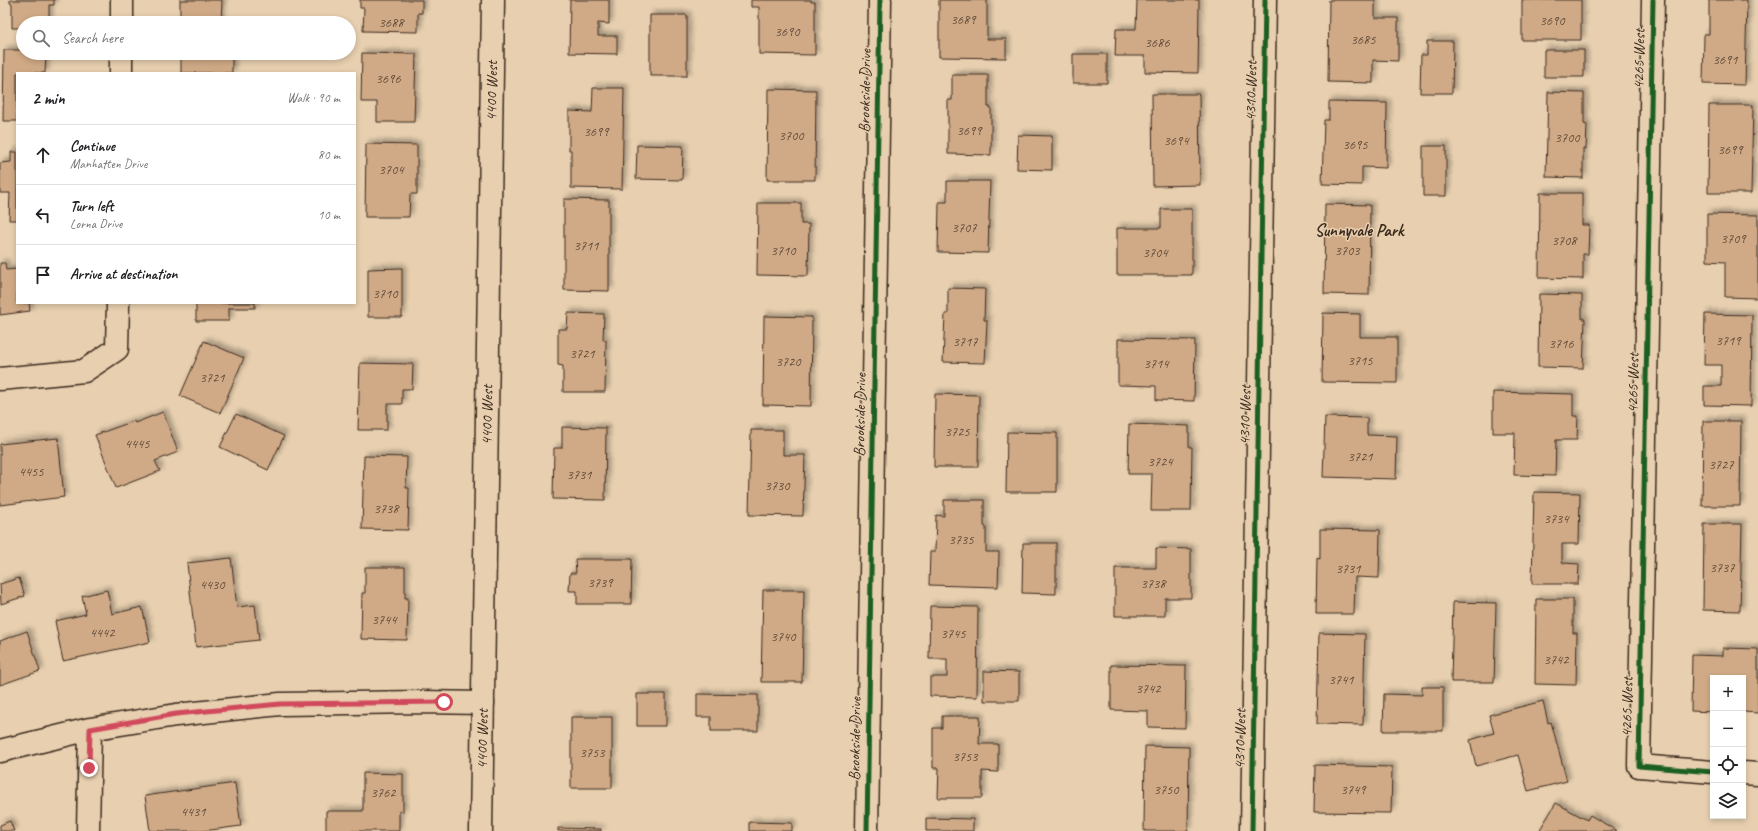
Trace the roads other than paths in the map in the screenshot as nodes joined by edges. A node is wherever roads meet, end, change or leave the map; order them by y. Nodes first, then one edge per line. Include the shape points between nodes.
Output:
1 (122, 0) edge
2 (493, 0) edge
3 (880, 0) edge
4 (1265, 0) edge
5 (1653, 0) edge
6 (122, 16) edge
7 (121, 60) edge
8 (121, 72) edge
9 (118, 304) edge
10 (0, 379) edge
11 (482, 703) junction
12 (90, 729) junction
13 (0, 751) edge
14 (1710, 772) edge
15 (1746, 773) edge
16 (1758, 774) edge
17 (88, 831) edge
18 (481, 831) edge
19 (867, 831) edge
20 (1252, 831) edge

1 - 6 street
2 - 11 street, 4400 West
3 - 19 street, Brookside Drive
4 - 20 street, 4310 West
5 - 14 street, 4265 West via 1639,766
7 - 8 street
9 - 10 street via 117,350 84,371
11 - 12 street via 280,704 176,714
11 - 18 street, 4400 West
12 - 13 street
12 - 17 street
15 - 16 street

